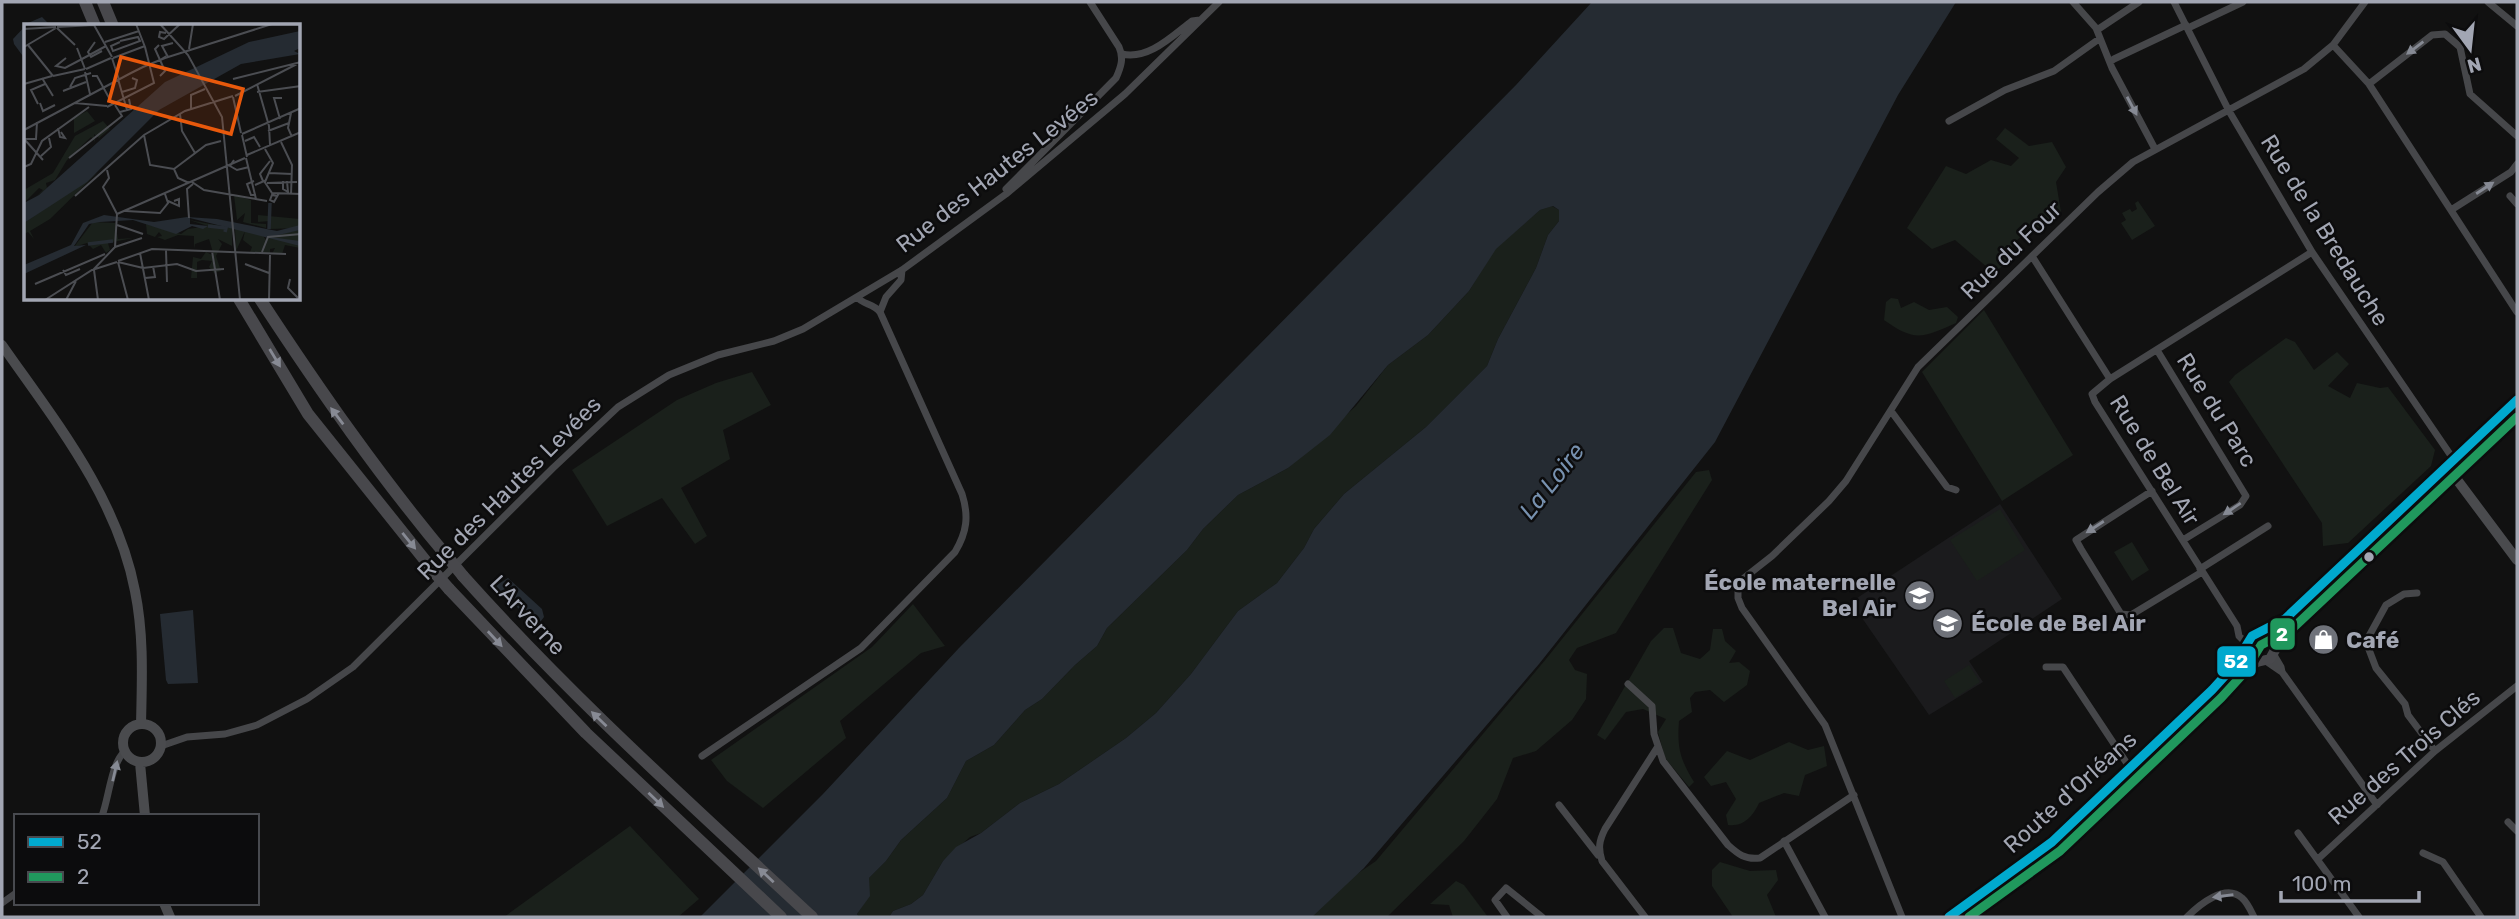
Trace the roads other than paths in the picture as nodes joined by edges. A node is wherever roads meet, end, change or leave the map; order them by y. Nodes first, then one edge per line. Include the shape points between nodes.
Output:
1 (85, 2) edge
2 (103, 2) edge
3 (1090, 2) edge
4 (1219, 2) edge
5 (2073, 2) edge
6 (2139, 2) edge
7 (2174, 2) edge
8 (2243, 2) edge
9 (2365, 2) edge
10 (2488, 2) edge
11 (1200, 20) junction
12 (94, 24) edge
13 (112, 24) edge
14 (2517, 26) edge
15 (2187, 27) junction
16 (2096, 29) junction
17 (2099, 39) junction
18 (2333, 46) junction
19 (1122, 54) junction
20 (2110, 62) junction
21 (2369, 84) junction
22 (2229, 111) junction
23 (1949, 121) dead end
24 (2517, 136) edge
25 (2155, 149) junction
26 (2517, 164) edge
27 (1006, 194) junction
28 (2510, 196) dead end
29 (2517, 204) edge
30 (2451, 210) junction
31 (2312, 252) junction
32 (2032, 256) junction
33 (902, 270) junction
34 (857, 297) junction
35 (240, 301) edge
36 (261, 301) edge
37 (2517, 312) edge
38 (880, 313) junction
39 (2, 345) edge
40 (2157, 350) junction
41 (2110, 379) junction
42 (2517, 400) edge
43 (1891, 411) junction
44 (2517, 416) edge
45 (2453, 467) junction
46 (1956, 490) dead end
47 (2152, 491) junction
48 (2268, 526) dead end
49 (2183, 540) junction
50 (2517, 560) edge
51 (2201, 570) junction
52 (2417, 593) dead end
53 (2251, 640) junction
54 (2268, 657) junction
55 (2046, 667) dead end
56 (1628, 684) dead end
57 (2517, 686) edge
58 (2211, 690) junction
59 (141, 724) junction
60 (161, 746) junction
61 (1657, 748) junction
62 (2435, 751) junction
63 (124, 752) junction
64 (702, 756) dead end
65 (140, 763) junction
66 (2130, 768) junction
67 (1854, 795) junction
68 (1559, 805) dead end
69 (2377, 805) junction
70 (103, 814) edge
71 (145, 814) edge
72 (2508, 822) dead end
73 (2517, 831) edge
74 (2298, 832) dead end
75 (1784, 841) junction
76 (2423, 853) dead end
77 (2318, 859) junction
78 (1602, 861) junction
79 (781, 917) edge
80 (812, 917) edge
81 (1507, 917) edge
82 (1542, 917) edge
83 (1646, 917) edge
84 (1825, 917) edge
85 (1902, 917) edge
86 (1949, 917) edge
87 (2187, 917) edge
88 (2254, 917) edge
89 (2359, 917) edge
90 (2481, 917) edge

1 - 12 highway
2 - 13 highway
3 - 19 street
4 - 11 street, Rue des Hautes Levées
5 - 16 street
6 - 16 street
7 - 15 street, Rue de la Bredauche
8 - 15 street
9 - 18 street, Rue du Four
10 - 14 street
11 - 19 street via 1137,56
11 - 27 street, Rue des Hautes Levées via 1125,94
15 - 20 street
15 - 22 street, Rue de la Bredauche
16 - 17 street
17 - 20 street
17 - 23 street via 2054,71 2005,90
18 - 21 street
18 - 22 street, Rue du Four via 2304,69
19 - 27 street via 1116,78 1009,185
20 -> 25 street
24 -> 21 street via 2470,94 2460,47 2445,34 2432,34
21 - 30 street
22 - 25 street, Rue du Four
22 - 31 street, Rue de la Bredauche
25 - 32 street, Rue du Four via 2116,175
30 -> 26 street
27 - 33 street, Rue des Hautes Levées
28 - 29 street
30 - 37 street
31 - 40 street, Rue de Bel Air
31 - 45 street, Rue de la Bredauche
32 - 41 street
32 - 43 street, Rue du Four via 1918,368
33 - 34 street, Rue des Hautes Levées
33 - 38 street via 901,281 886,297
34 - 38 street
34 - 60 street, Rue des Hautes Levées via 789,335 669,375 618,407 353,667 307,699 257,725
35 -> 79 highway, L'Arverne, bridge via 308,414 449,589 562,709
80 -> 36 highway, L'Arverne, bridge via 584,704 463,576 330,406
38 - 64 street via 962,494 967,517 964,536 955,552 860,648
39 - 59 main road via 73,446 116,525 141,633
40 - 41 street, Rue de Bel Air
40 -> 49 street, Rue du Parc via 2246,496 2240,505
41 - 47 street, Rue de Bel Air via 2094,390 2092,397
42 - 45 main road
43 - 46 street via 1947,487
43 - 67 street, Rue du Four via 1829,501 1738,587 1742,608 1825,725
44 - 45 main road
45 - 50 main road
45 - 53 main road, Route d'Orléans via 2285,619
45 - 54 main road, Route d'Orléans via 2289,625
47 - 49 street, Rue de Bel Air
47 -> 51 street via 2076,540 2121,614 2131,615
48 - 51 street
49 - 51 street, Rue de Bel Air
51 - 53 street, Rue de Bel Air via 2239,636
52 - 62 street via 2404,594 2386,605 2368,646 2376,668
53 - 54 main road via 2249,657
53 - 54 main road via 2261,633 2271,637
53 - 58 main road, Route d'Orléans
54 - 58 main road, Route d'Orléans
54 - 69 street via 2281,667
55 - 66 street via 2063,667
56 - 61 street via 1652,706
57 - 62 street, Rue des Trois Clés
58 - 66 main road, Route d'Orléans
59 - 60 main road via 156,730
59 - 63 main road via 125,733
60 - 65 main road via 152,760
61 - 75 street via 1739,855 1760,858
61 - 78 street via 1605,829 1599,850
62 - 69 street, Rue des Trois Clés
63 - 65 main road
70 -> 63 street via 118,758
65 - 71 main road
66 - 86 main road, Route d'Orléans via 2052,842
67 - 75 street
67 - 85 street
68 - 78 street
69 - 77 street, Rue des Trois Clés
72 - 73 street
74 - 77 street
75 - 84 street
76 - 90 street via 2443,862
77 - 89 street
78 - 83 street
81 - 82 street via 1495,900 1506,888
88 -> 87 street via 2242,898 2224,893

